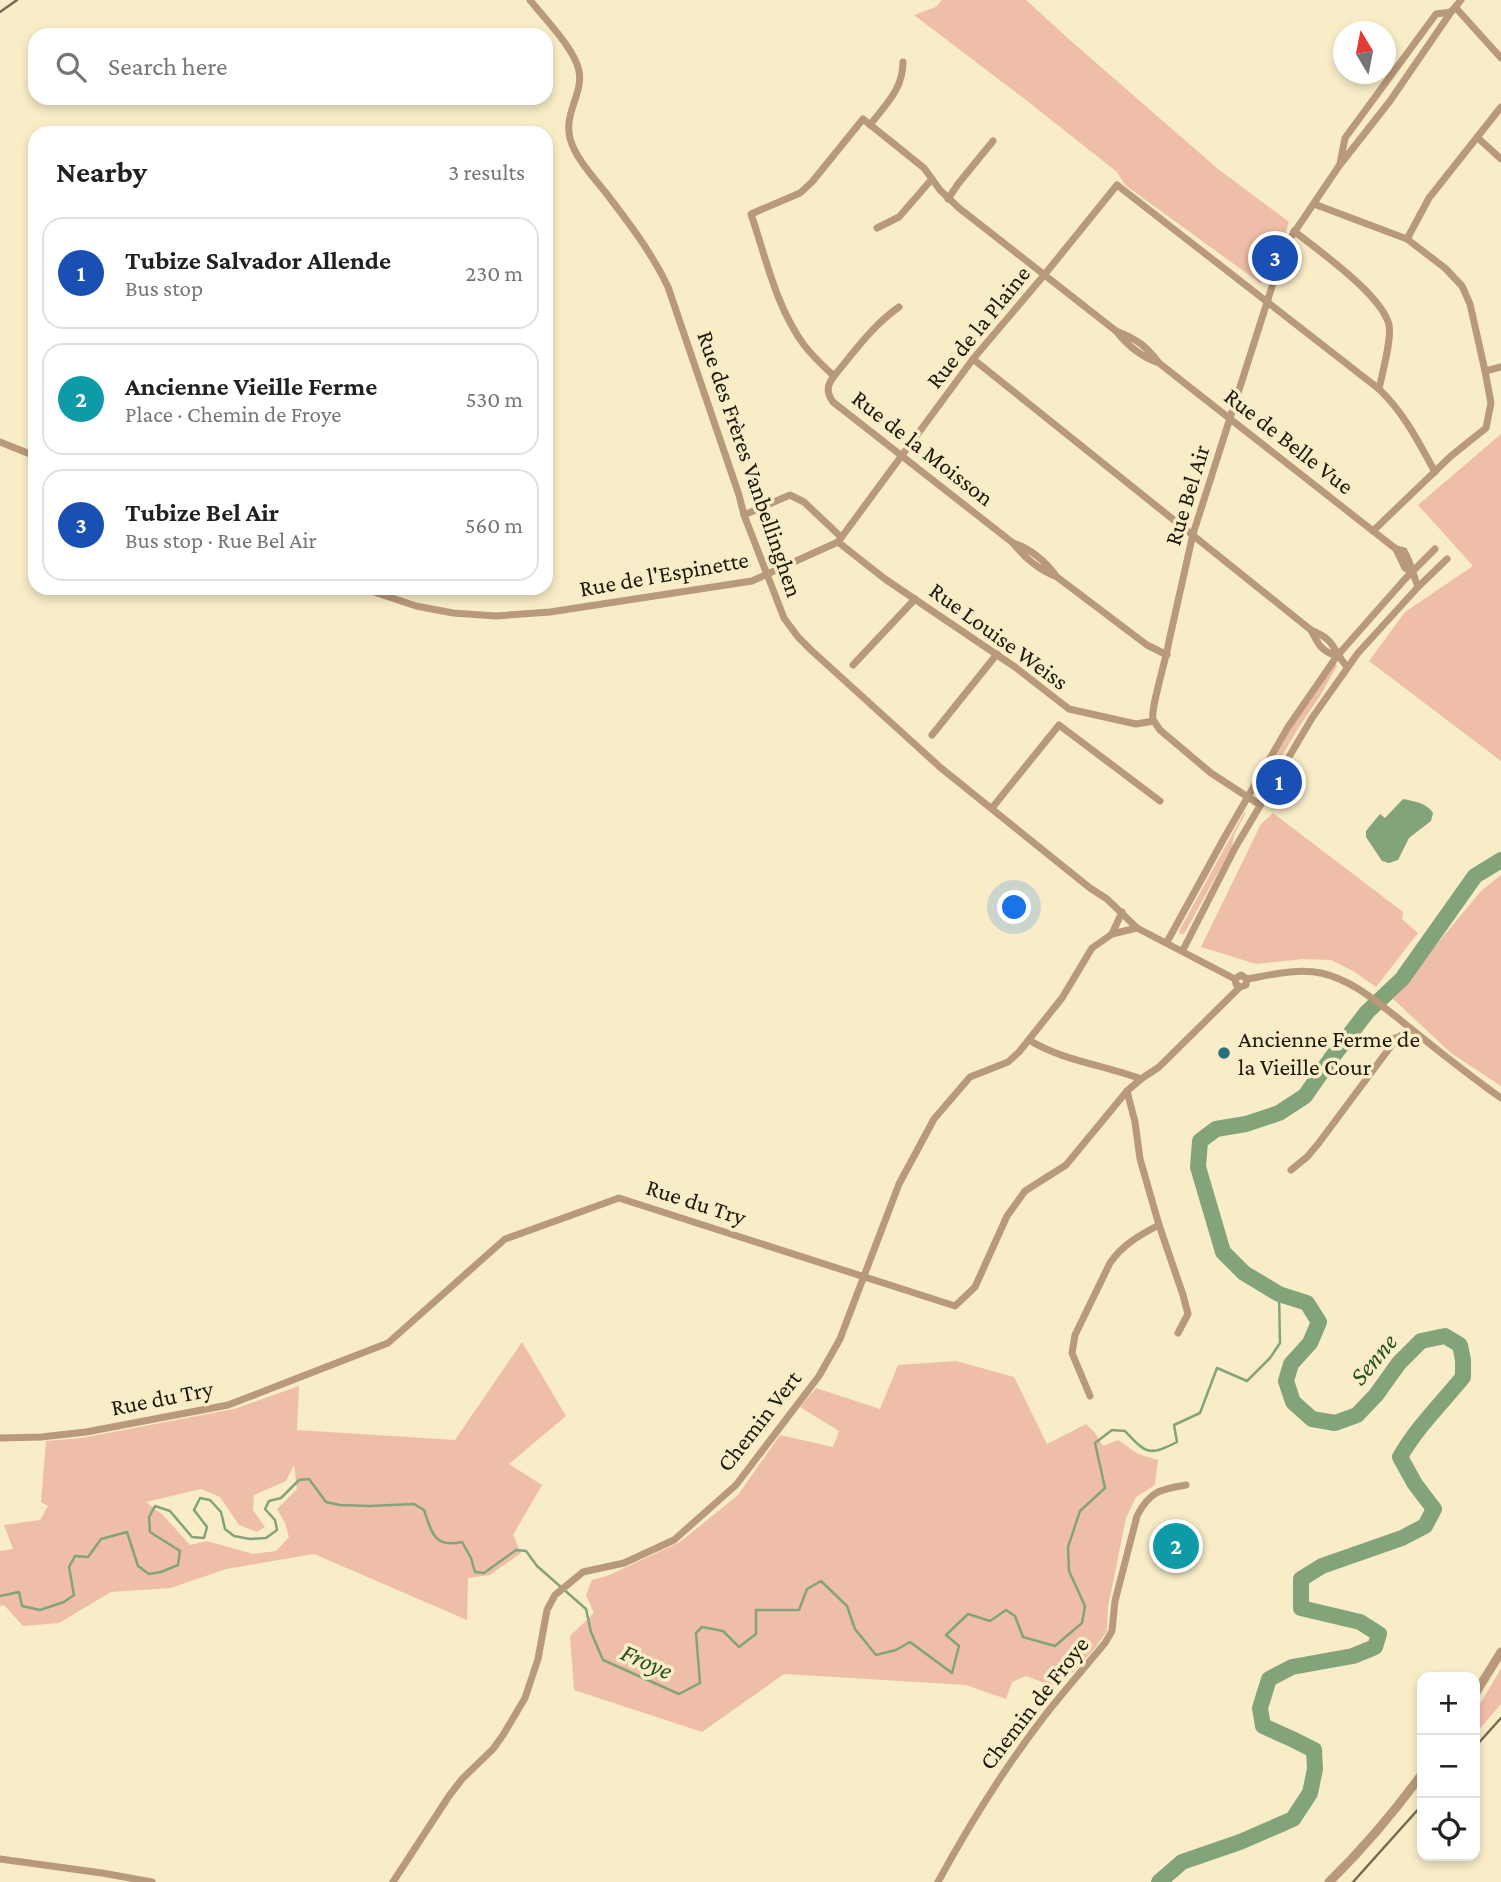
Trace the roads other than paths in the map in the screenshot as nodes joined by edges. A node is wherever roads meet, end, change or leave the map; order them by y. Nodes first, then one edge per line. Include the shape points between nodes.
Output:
1 (530, 0) edge
2 (1461, 0) edge
3 (1453, 10) junction
4 (552, 28) edge
5 (553, 29) edge
6 (1501, 58) edge
7 (903, 62) dead end
8 (1501, 107) edge
9 (863, 119) joint
10 (870, 125) junction
11 (1478, 138) junction
12 (993, 141) dead end
13 (1501, 159) edge
14 (1339, 166) junction
15 (932, 179) junction
16 (948, 199) junction
17 (1314, 204) junction
18 (877, 228) dead end
19 (1294, 231) junction
20 (1407, 239) junction
21 (1045, 274) junction
22 (1268, 302) junction
23 (899, 307) dead end
24 (973, 359) junction
25 (1501, 367) edge
26 (1485, 371) junction
27 (834, 376) junction
28 (1379, 389) junction
29 (1230, 419) junction
30 (0, 442) edge
31 (28, 453) edge
32 (902, 457) junction
33 (1435, 472) junction
34 (744, 515) junction
35 (1373, 531) junction
36 (1193, 534) junction
37 (840, 540) junction
38 (1435, 549) dead end
39 (1447, 559) dead end
40 (1412, 572) junction
41 (766, 575) junction
42 (1418, 587) junction
43 (383, 595) edge
44 (915, 599) junction
45 (997, 654) junction
46 (1167, 655) junction
47 (1337, 656) junction
48 (853, 666) dead end
49 (1347, 667) junction
50 (1153, 720) junction
51 (932, 735) dead end
52 (1248, 797) junction
53 (1160, 802) dead end
54 (1260, 806) junction
55 (992, 808) junction
56 (1122, 912) junction
57 (1137, 928) junction
58 (1112, 934) junction
59 (1167, 942) junction
60 (1183, 950) junction
61 (1235, 978) junction
62 (1247, 979) junction
63 (1240, 987) junction
64 (1411, 1029) junction
65 (1397, 1038) junction
66 (1029, 1040) junction
67 (1348, 1047) dead end
68 (1141, 1079) junction
69 (1127, 1091) junction
70 (1501, 1098) edge
71 (1291, 1170) dead end
72 (1159, 1225) junction
73 (864, 1276) junction
74 (1178, 1333) dead end
75 (1090, 1396) dead end
76 (0, 1438) edge
77 (1185, 1485) dead end
78 (1501, 1652) edge
79 (1480, 1686) edge
80 (1417, 1781) edge
81 (0, 1859) edge
82 (152, 1882) edge
83 (393, 1882) edge
84 (938, 1882) edge
85 (1329, 1882) edge

1 - 4 street, Rue des Frères Vanbellinghen
2 - 3 street, Rue Bel Air
3 - 6 street
3 - 14 street, Rue Bel Air
3 - 14 street, Rue Bel Air via 1436,14 1345,138
5 - 34 street, Rue des Frères Vanbellinghen via 571,52 579,72 568,127 571,142 660,269
7 - 10 street via 903,76 895,92
8 - 11 street
9 - 10 street, Rue de Belle Vue
9 - 27 street, Rue de la Moisson via 800,193 751,214 787,317 804,345
10 - 15 street, Rue de Belle Vue
11 - 13 street
11 - 20 street via 1429,198
12 - 16 street
14 - 17 street, Rue Bel Air
15 - 16 street, Rue de Belle Vue
15 - 18 street via 899,217
16 - 21 street, Rue de Belle Vue
17 - 19 street, Rue Bel Air
17 - 20 street
19 - 22 street, Rue Bel Air
19 - 28 street via 1353,278 1381,308 1389,326
20 - 26 street via 1462,286
21 - 22 street, Rue de la Plaine via 1117,185
21 - 24 street, Rue de la Plaine
21 - 29 street, Rue de Belle Vue via 1116,331 1133,337
22 - 28 street
22 - 29 street, Rue Bel Air
23 - 27 street, Rue de la Moisson via 872,330
24 - 32 street, Rue de la Plaine
24 - 36 street
25 - 26 street
26 - 33 street via 1491,403 1486,428
27 - 32 street, Rue de la Moisson via 828,387 833,402
28 - 33 street via 1410,426
29 - 35 street, Rue de Belle Vue
29 - 36 street, Rue Bel Air
30 - 31 street
32 - 37 street, Rue de la Plaine
32 - 46 street, Rue de la Moisson via 1046,563 1057,577 1147,645
33 - 35 street
34 - 37 street, Rue Louise Weiss via 790,495 804,502
34 - 41 street, Rue des Frères Vanbellinghen
35 - 40 street, Rue de Belle Vue via 1396,549
36 - 46 street, Rue Bel Air
36 - 47 street via 1334,644
37 - 41 street, Rue de l'Espinette
37 - 44 street, Rue Louise Weiss
38 - 40 street
39 - 42 street
40 - 42 street, Rue de Belle Vue
40 - 47 street
41 - 43 street, Rue de l'Espinette via 752,581 520,615 453,612
41 - 55 street, Rue des Frères Vanbellinghen via 783,618 798,637
42 - 49 street
44 - 45 street, Rue Louise Weiss
44 - 48 street
45 - 50 street, Rue Louise Weiss via 1069,709 1136,724
45 - 51 street
46 - 50 street, Rue Bel Air
47 - 49 street
47 - 52 street via 1288,727
49 - 54 street
50 - 52 street via 1211,773
52 - 54 street
52 - 59 street
53 - 55 street via 1059,725
54 - 60 street
55 - 56 street, Rue des Frères Vanbellinghen
56 - 57 street, Rue des Frères Vanbellinghen
56 - 58 street, Chemin Vert
57 - 58 street, Chemin Vert
57 - 59 street, Rue des Frères Vanbellinghen
58 - 66 street, Chemin Vert via 1092,948
59 - 60 street, Rue des Frères Vanbellinghen
60 - 61 street, Rue des Frères Vanbellinghen
61 - 62 street, Rue des Frères Vanbellinghen
61 - 63 street
62 - 63 street
62 - 64 street, Rue des Frères Vanbellinghen via 1286,972 1318,972 1343,979
63 - 68 street, Rue du Try
64 - 65 street
64 - 70 street, Rue des Frères Vanbellinghen
65 - 67 street
65 - 71 street via 1318,1144
66 - 68 street via 1064,1057
66 - 73 street, Chemin Vert via 1008,1062 970,1077 934,1119 899,1184
68 - 69 street, Rue du Try
69 - 72 street
69 - 73 street, Rue du Try via 1066,1165 1024,1191 1007,1216 975,1287 955,1306
72 - 74 street via 1188,1314
72 - 75 street via 1117,1252 1075,1335 1072,1353
73 - 76 street, Rue du Try via 619,1198 505,1239 388,1343 229,1405 86,1433
73 - 83 street, Chemin Vert via 819,1376 736,1485 674,1539 624,1563 583,1572 555,1595 525,1698 493,1749 449,1796
77 - 84 street, Chemin de Froye via 1161,1490 1143,1504 1115,1601 1112,1631 998,1780
78 - 79 street
80 - 85 street
81 - 82 street

